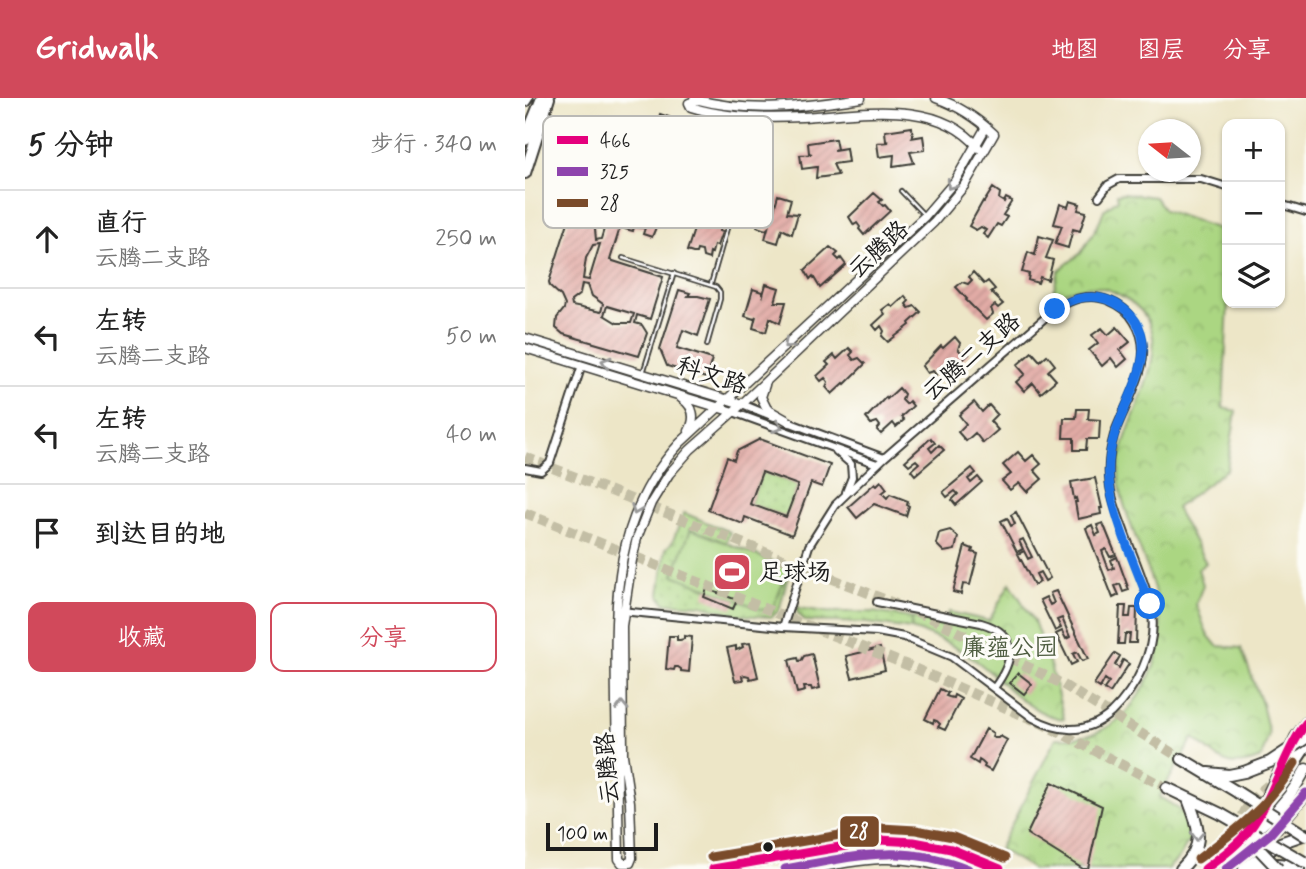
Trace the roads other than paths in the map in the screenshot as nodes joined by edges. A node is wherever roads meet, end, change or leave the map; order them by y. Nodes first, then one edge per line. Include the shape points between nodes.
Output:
1 (543, 98) edge
2 (549, 98) edge
3 (861, 98) edge
4 (936, 98) edge
5 (693, 99) edge
6 (543, 116) edge
7 (748, 116) edge
8 (543, 117) edge
9 (773, 117) edge
10 (986, 127) junction
11 (525, 140) edge
12 (977, 145) junction
13 (983, 155) junction
14 (525, 173) edge
15 (1222, 185) edge
16 (901, 191) dead end
17 (1099, 197) dead end
18 (1285, 206) edge
19 (1306, 212) edge
20 (925, 216) junction
21 (727, 228) edge
22 (623, 258) dead end
23 (674, 274) junction
24 (711, 284) junction
25 (525, 338) edge
26 (707, 345) dead end
27 (525, 348) edge
28 (582, 365) junction
29 (643, 373) junction
30 (771, 377) junction
31 (672, 393) junction
32 (728, 400) junction
33 (742, 404) junction
34 (719, 408) junction
35 (733, 412) junction
36 (790, 422) junction
37 (680, 443) junction
38 (823, 443) junction
39 (884, 457) junction
40 (877, 464) junction
41 (525, 468) edge
42 (843, 497) junction
43 (877, 602) dead end
44 (620, 611) junction
45 (783, 627) junction
46 (994, 688) junction
47 (1306, 723) edge
48 (1306, 738) edge
49 (1306, 746) edge
50 (1182, 759) tunnel mouth
51 (1288, 764) junction
52 (1306, 769) edge
53 (1203, 772) junction
54 (1167, 788) tunnel mouth
55 (1306, 794) edge
56 (1188, 799) junction
57 (1227, 817) junction
58 (1306, 835) edge
59 (1232, 849) junction
60 (896, 856) junction
61 (1306, 863) edge
62 (1282, 866) edge
63 (713, 869) edge
64 (808, 869) edge
65 (894, 869) edge
66 (954, 869) edge
67 (1000, 869) edge
68 (1181, 869) edge
69 (1205, 869) edge
70 (1226, 869) edge
71 (1244, 869) edge
72 (1250, 869) edge
73 (1299, 869) edge

1 - 11 highway
2 - 6 highway
3 - 5 street via 777,109
4 - 10 street
5 - 7 street via 691,107
8 - 14 highway
9 - 12 street via 891,105 918,107 952,120
10 - 12 street, 云腾路
10 - 13 street, 云腾路 via 994,134
12 - 13 street
12 -> 20 street, 云腾路 via 955,181
13 - 30 street, 云腾路 via 935,222
15 - 17 street via 1201,179 1119,179
16 - 20 lane
18 - 19 street
20 -> 32 street, 云腾路
21 - 24 lane
22 - 23 lane
23 - 24 lane
23 - 29 lane
24 - 26 lane via 720,292 720,299
29 -> 25 street, 科文路
27 - 28 street, 科文路
28 - 31 street, 科文路
28 - 41 street via 550,463 541,471
29 - 32 street, 科文路
30 - 33 street, 云腾路
30 - 36 street via 761,401
31 - 34 street, 科文路
31 - 37 street via 693,412 692,425
32 - 33 street, 科文路
32 - 34 street, 云腾路
33 - 35 street, 云腾路
33 - 36 street, 科文路
34 - 35 street, 科文路
34 - 37 street, 云腾路
35 -> 38 street, 科文路
35 - 44 street, 云腾路 via 684,456 659,489 637,538
36 - 39 street, 科文路
37 -> 44 street, 云腾路 via 650,482 634,515 621,561
38 - 40 street, 科文路
38 - 42 street via 851,464 850,483
39 - 40 street, 云腾二支路
39 - 46 street, 云腾二支路 via 1064,303 1102,298 1126,310 1137,324 1143,360 1114,436 1109,479 1112,500 1152,614 1143,666 1121,703 1101,721 1082,729 1046,726
40 - 42 street, 云腾二支路
42 - 45 street, 云腾二支路 via 809,546
43 - 46 street via 994,628 1011,653 1009,666
44 -> 44 street, 云腾路 via 619,859 625,864 632,858 622,755
44 - 45 street, 云腾二支路
45 - 46 street, 云腾二支路 via 904,637 952,657
47 - 51 highway, bridge via 1296,737
48 - 53 highway, bridge via 1270,762 1244,772
49 - 51 highway
50 - 53 highway
51 - 59 highway via 1255,822
52 - 59 main road via 1287,801
53 - 58 highway, bridge
54 - 56 highway
55 - 70 main road via 1277,828
56 - 57 highway
56 -> 68 highway via 1199,830 1191,858
57 - 61 highway, bridge
57 - 62 highway, bridge
58 - 71 highway via 1280,843
59 - 69 main road
60 - 64 main road
60 - 65 lane
60 - 66 main road
62 - 72 highway
62 - 73 highway
63 - 67 main road via 888,840 951,849

